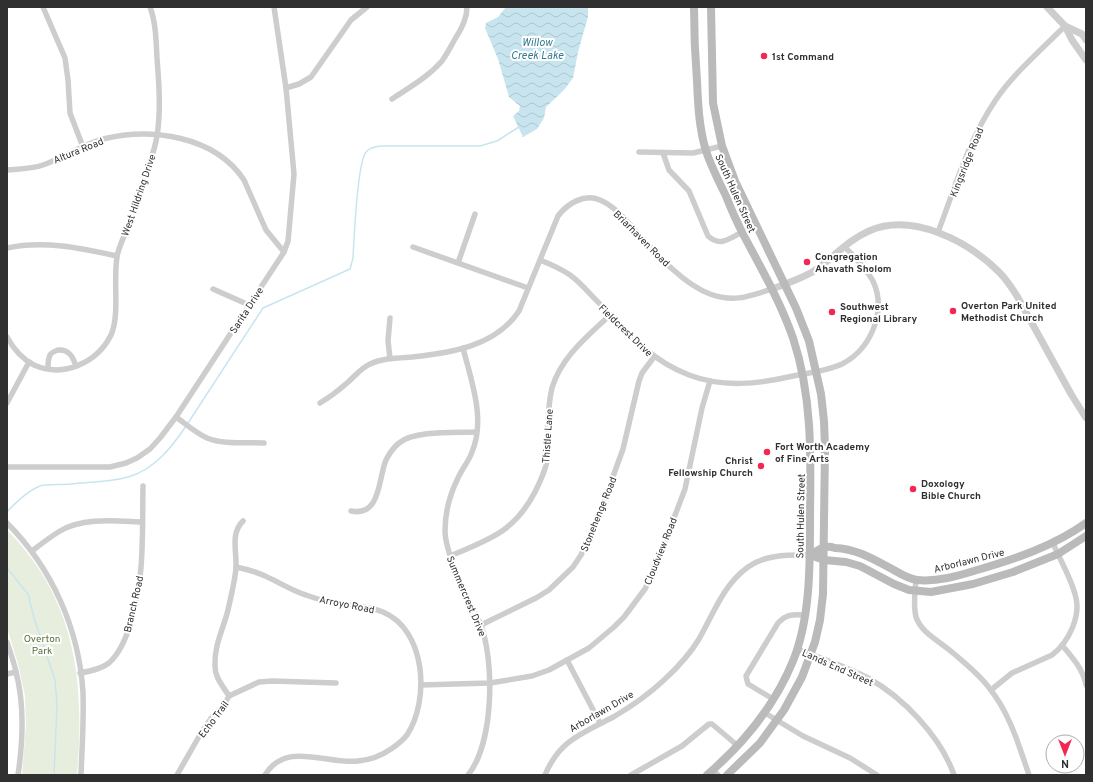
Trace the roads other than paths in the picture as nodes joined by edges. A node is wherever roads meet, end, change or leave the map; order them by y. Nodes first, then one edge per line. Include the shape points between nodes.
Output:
1 (43, 7) edge
2 (150, 7) edge
3 (274, 7) edge
4 (367, 7) edge
5 (467, 7) edge
6 (694, 7) edge
7 (711, 7) edge
8 (1047, 7) edge
9 (1065, 26) junction
10 (1086, 40) edge
11 (1086, 60) edge
12 (286, 88) junction
13 (392, 99) dead end
14 (157, 135) junction
15 (722, 146) junction
16 (83, 147) junction
17 (706, 150) junction
18 (639, 152) dead end
19 (663, 153) junction
20 (7, 170) edge
21 (475, 214) dead end
22 (742, 232) junction
23 (938, 232) junction
24 (844, 246) junction
25 (413, 247) dead end
26 (7, 248) edge
27 (284, 252) junction
28 (117, 256) junction
29 (540, 260) junction
30 (458, 263) junction
31 (784, 284) junction
32 (528, 288) junction
33 (213, 289) dead end
34 (772, 289) junction
35 (249, 304) junction
36 (610, 315) junction
37 (390, 318) dead end
38 (7, 337) edge
39 (463, 348) junction
40 (654, 357) junction
41 (390, 358) junction
42 (29, 362) junction
43 (76, 366) junction
44 (48, 368) junction
45 (817, 371) junction
46 (803, 374) junction
47 (710, 381) junction
48 (7, 403) edge
49 (320, 403) dead end
50 (176, 416) junction
51 (1086, 418) edge
52 (476, 432) junction
53 (264, 443) dead end
54 (7, 467) edge
55 (143, 486) dead end
56 (351, 511) dead end
57 (243, 521) dead end
58 (142, 522) junction
59 (7, 523) edge
60 (1086, 523) edge
61 (1086, 536) edge
62 (1053, 542) junction
63 (825, 547) junction
64 (32, 551) junction
65 (1058, 554) junction
66 (810, 555) junction
67 (450, 556) junction
68 (824, 560) junction
69 (236, 567) junction
70 (916, 580) junction
71 (915, 591) junction
72 (806, 616) junction
73 (481, 624) junction
74 (7, 642) edge
75 (1062, 645) junction
76 (798, 649) junction
77 (810, 654) junction
78 (567, 660) junction
79 (16, 672) junction
80 (80, 673) junction
81 (7, 674) edge
82 (336, 682) dead end
83 (490, 683) junction
84 (421, 685) junction
85 (1086, 685) edge
86 (991, 690) junction
87 (230, 696) junction
88 (773, 699) junction
89 (765, 713) junction
90 (777, 720) junction
91 (600, 723) junction
92 (738, 746) junction
93 (712, 773) edge
94 (18, 775) edge
95 (82, 775) edge
96 (177, 775) edge
97 (265, 775) edge
98 (468, 775) edge
99 (545, 775) edge
100 (631, 775) edge
101 (728, 775) edge
102 (877, 775) edge
103 (954, 775) edge
104 (1029, 775) edge

1 - 16 street via 65,58 70,113
2 - 14 street, West Hildring Drive via 155,25 159,82
3 - 12 street, Sarita Drive
4 - 12 street via 351,20 311,77
5 - 13 street via 464,22 444,59 420,80
6 - 17 main road, South Hulen Street via 697,99
7 - 15 main road, South Hulen Street via 713,103
8 - 9 street
9 - 10 street via 1082,34
9 - 11 street
9 - 23 street, Kingsridge Road via 995,101 970,146
12 - 27 street, Sarita Drive via 294,174 288,241
14 - 16 street, Altura Road via 119,136
14 - 27 street, Altura Road via 196,143 212,151 240,174 266,230
14 - 28 street, West Hildring Drive
15 - 17 street
15 - 31 main road, South Hulen Street via 735,181
16 - 20 street, Altura Road via 42,165
17 - 19 street via 693,153
17 - 22 main road, South Hulen Street
18 - 19 street
19 - 22 street via 669,170 689,191 708,236 713,241 720,242
21 - 30 street
22 - 34 main road, South Hulen Street
23 - 24 street, Briarhaven Road via 914,226 890,226 868,231
23 - 51 street, Briarhaven Road via 962,244 988,262 1009,284
24 - 31 street, Briarhaven Road via 815,270
24 - 45 street, Fieldcrest Drive via 873,282 877,296 877,317 870,339 859,353 843,363
25 - 30 street
26 - 28 street via 56,245
27 - 35 street, Sarita Drive
28 - 43 street, West Hildring Drive via 115,318 111,334 98,353 89,361
29 - 32 street, Briarhaven Road
29 - 34 street, Briarhaven Road via 563,209 575,201 592,198 610,206 621,215 661,258 701,290 722,298 741,298
29 - 36 street, Fieldcrest Drive via 571,275
30 - 32 street
31 - 34 street, Briarhaven Road
31 - 45 main road, South Hulen Street via 809,341
32 - 39 street, Briarhaven Road via 520,311 505,329 489,339
33 - 35 street
34 - 46 main road, South Hulen Street via 793,338
35 - 50 street, Sarita Drive
36 - 40 street, Fieldcrest Drive
36 - 67 street, Thistle Lane via 575,349 561,368 552,387 548,409 547,461 530,502 518,518 500,534
37 - 41 street
38 - 42 street via 17,352
39 - 41 street, Briarhaven Road
39 - 52 street, Summercrest Drive via 477,412
40 - 47 street, Fieldcrest Drive via 682,373
40 - 73 street, Stonehenge Road via 639,381 623,449 599,516 581,555 573,567 549,590
41 - 49 street, Briarhaven Road via 369,364 335,394
42 - 44 street, West Hildring Drive
42 - 48 street
43 - 44 street, West Hildring Drive via 54,370
43 - 44 street via 69,353 62,350 54,351 50,355
45 - 46 street, Fieldcrest Drive
45 - 63 main road, South Hulen Street via 825,432
46 - 47 street, Fieldcrest Drive via 747,384
46 - 66 main road, South Hulen Street via 810,441
47 - 78 street, Cloudview Road via 685,489 645,589 614,627 589,648
50 - 53 street via 207,438
50 - 54 street, Sarita Drive via 150,450 119,465
52 - 56 street via 419,435 398,444 386,460 376,500 362,512
52 - 67 street, Summercrest Drive via 472,452 452,491 448,508 445,531
55 - 58 street, Branch Road
57 - 69 street via 238,525 235,536
58 - 64 street via 84,523 61,530
58 - 80 street, Branch Road via 141,575 133,614 123,644 106,665
59 - 64 street
60 - 62 main road, Arborlawn Drive
61 - 65 main road, Arborlawn Drive
62 - 65 street
62 - 70 main road, Arborlawn Drive via 1010,560 949,578
63 - 66 main road, Arborlawn Drive
63 - 68 main road, South Hulen Street
63 - 70 main road, Arborlawn Drive via 853,550
64 - 80 street via 48,575 67,616 79,659
65 - 71 main road, Arborlawn Drive via 973,584 931,592
65 - 75 street via 1076,594 1077,602 1071,631
66 - 68 main road, Arborlawn Drive
66 - 72 main road, South Hulen Street
66 - 91 street, Arborlawn Drive via 769,558 743,571 726,588 698,640 671,673 645,696
67 - 73 street, Summercrest Drive via 464,592
68 - 71 main road, Arborlawn Drive via 860,566 894,584
68 - 77 main road, South Hulen Street via 822,608
69 - 84 street, Arroyo Road via 266,576 309,596 337,604 372,608 392,617 407,634 416,650
69 - 87 street via 228,609 215,650 217,678
70 - 71 street
71 - 86 street via 916,616 926,633 952,652
72 - 76 main road, South Hulen Street
72 - 88 street via 792,614 784,617 746,676 748,684
73 - 83 street, Summercrest Drive via 486,638
74 - 79 street
75 - 85 street via 1077,662
75 - 86 street via 1052,655 1012,673
76 - 77 street, Lands End Street
76 - 88 main road, South Hulen Street
77 - 90 main road, South Hulen Street via 796,688
77 - 103 street, Lands End Street via 869,678 899,699 932,734
78 - 83 street, Cloudview Road via 532,676
78 - 91 street
79 - 81 street
79 - 94 street via 22,727
80 - 95 street via 83,693
82 - 87 street, Echo Trail via 259,682
83 - 84 street, Cloudview Road
83 - 98 street, Summercrest Drive via 487,724 476,762
84 - 97 street, Arroyo Road via 413,723 406,736 387,752 376,758 356,762 296,756 278,761
86 - 104 street via 1006,714
87 - 96 street, Echo Trail via 201,733
88 - 89 main road, South Hulen Street
89 - 90 street
89 - 92 main road, South Hulen Street
90 - 101 main road, South Hulen Street via 760,743
90 - 102 street
91 - 99 street, Arborlawn Drive via 568,741 553,759
92 - 93 main road, South Hulen Street
92 - 100 street via 709,724 682,746

